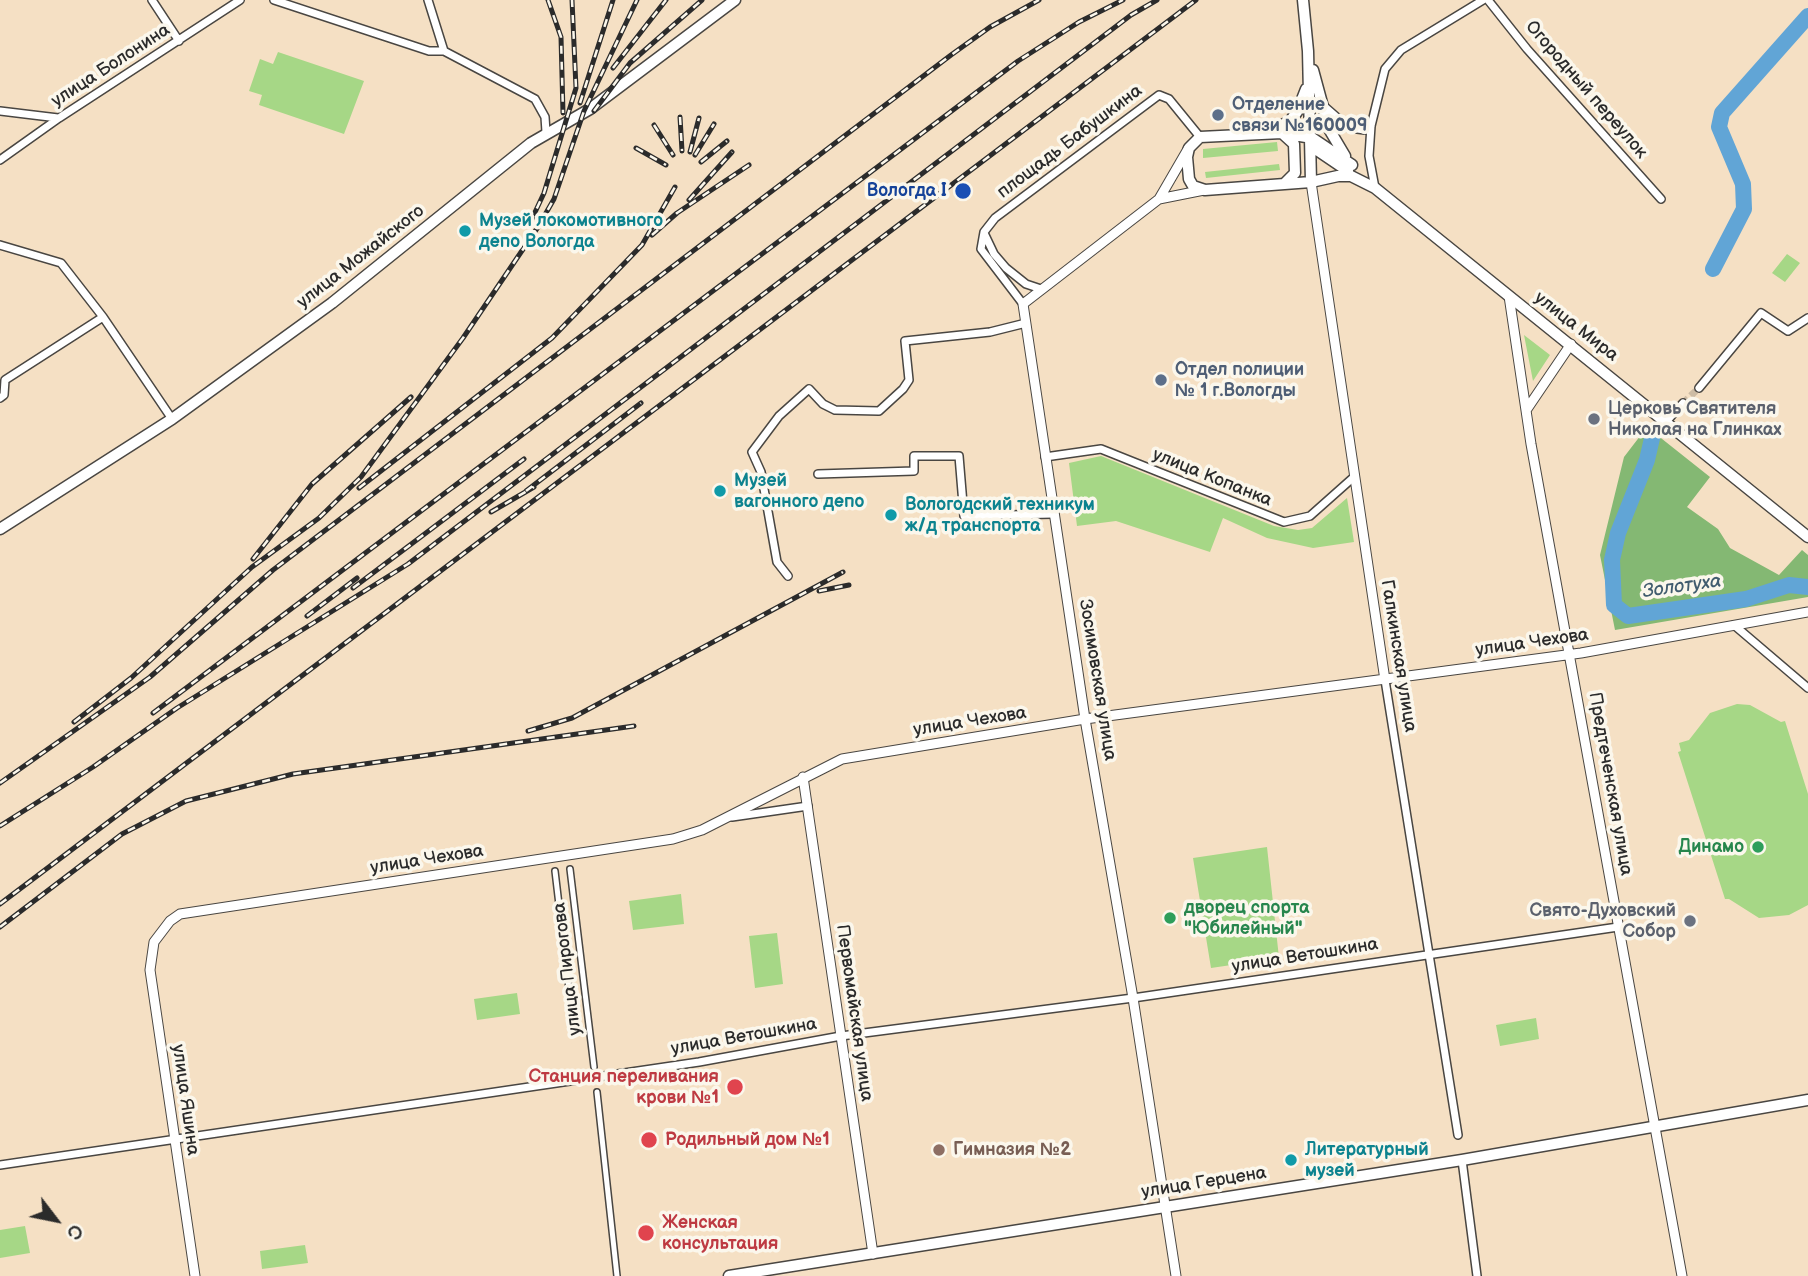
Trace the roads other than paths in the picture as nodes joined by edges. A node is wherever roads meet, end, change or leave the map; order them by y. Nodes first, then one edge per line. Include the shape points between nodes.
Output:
1 (152, 0) edge
2 (240, 0) edge
3 (274, 0) edge
4 (428, 0) edge
5 (735, 0) edge
6 (1303, 0) edge
7 (1483, 0) edge
8 (1488, 0) edge
9 (178, 41) junction
10 (444, 51) junction
11 (1308, 51) junction
12 (1322, 103) junction
13 (0, 111) edge
14 (59, 118) junction
15 (1371, 127) junction
16 (546, 132) junction
17 (1263, 133) junction
18 (1282, 133) junction
19 (1203, 136) junction
20 (1312, 138) junction
21 (1189, 148) junction
22 (0, 160) edge
23 (1352, 165) junction
24 (1361, 180) junction
25 (1311, 183) junction
26 (1284, 184) junction
27 (1376, 188) junction
28 (1205, 190) junction
29 (1159, 199) junction
30 (1661, 199) dead end
31 (984, 232) junction
32 (0, 245) edge
33 (1041, 289) junction
34 (1509, 296) junction
35 (1023, 304) junction
36 (103, 317) junction
37 (1808, 318) edge
38 (1026, 323) junction
39 (1571, 344) junction
40 (1699, 388) tunnel mouth
41 (0, 398) edge
42 (1683, 403) tunnel mouth
43 (1527, 409) junction
44 (172, 419) junction
45 (1666, 422) junction
46 (1045, 457) junction
47 (818, 474) dead end
48 (1354, 476) junction
49 (1054, 514) junction
50 (0, 529) edge
51 (1808, 537) edge
52 (788, 576) dead end
53 (1808, 612) edge
54 (1734, 625) junction
55 (1571, 654) junction
56 (1385, 680) junction
57 (1808, 688) edge
58 (1085, 719) junction
59 (803, 777) junction
60 (808, 806) junction
61 (728, 817) junction
62 (570, 869) dead end
63 (555, 871) dead end
64 (1619, 927) junction
65 (160, 931) joint
66 (1429, 954) junction
67 (1133, 998) junction
68 (574, 1031) dead end
69 (841, 1036) junction
70 (594, 1067) dead end
71 (597, 1092) dead end
72 (1808, 1100) edge
73 (1655, 1128) junction
74 (1458, 1135) dead end
75 (175, 1139) junction
76 (1462, 1160) junction
77 (0, 1165) edge
78 (1164, 1207) junction
79 (873, 1254) junction
80 (195, 1276) edge
81 (617, 1276) edge
82 (729, 1276) edge
83 (1175, 1276) edge
84 (1477, 1276) edge
85 (1682, 1276) edge

1 - 9 street
2 - 9 street, улица Болонина
3 - 10 street via 429,51
4 - 10 street
5 - 16 main road, улица Можайского via 590,109
6 - 11 main road
7 - 15 street via 1395,55 1381,79
8 - 30 street, Огородный переулок
9 - 14 street, улица Болонина
10 - 16 street via 532,97 545,117
11 - 12 main road
11 - 17 main road via 1306,91 1297,112 1281,127
11 - 20 main road
12 - 15 street via 1349,128
12 - 23 main road via 1329,129
13 - 14 street
14 - 22 street, улица Болонина
15 - 27 street via 1369,156
16 - 44 main road, улица Можайского via 332,303
17 - 18 main road
17 - 19 main road
18 - 20 main road
18 - 26 main road via 1294,144 1295,173
19 - 21 main road
19 - 31 street, площадь Бабушкина via 1170,99 1159,94 995,218
20 - 23 main road
20 - 24 main road via 1324,156
20 - 25 main road
21 - 28 main road via 1189,180
21 - 29 street
23 - 27 main road
24 - 25 main road, улица Мира via 1338,176
24 - 27 main road, улица Мира
25 - 26 main road
25 - 48 street, Галкинская улица
26 - 28 main road
27 - 34 main road, улица Мира
28 - 29 street
29 - 33 street
31 - 33 street via 1006,268
31 - 35 street via 983,254
32 - 36 street via 61,263
33 - 35 street
34 - 39 main road, улица Мира
34 - 43 street, Предтеченская улица
35 - 38 street, Зосимовская улица
36 - 41 street via 5,380
36 - 44 street
37 - 40 street via 1788,331 1761,313
38 - 46 street, Зосимовская улица
38 - 52 street via 990,332 905,341 909,380 880,411 835,410 809,389 779,415 752,452 761,472 777,562
39 - 43 street
39 - 45 main road, улица Мира
42 - 45 street
43 - 55 street, Предтеченская улица
44 - 50 main road, улица Можайского
45 - 51 main road, улица Мира
46 - 48 street, улица Копанка via 1101,449 1284,522 1310,516
46 - 49 street, Зосимовская улица
47 - 49 street via 914,471 914,456 959,456 964,516
48 - 56 street, Галкинская улица
49 - 58 street, Зосимовская улица
53 - 54 street, улица Чехова
54 - 55 street, улица Чехова
54 - 57 street
55 - 56 street, улица Чехова
55 - 64 street, Предтеченская улица
56 - 58 street, улица Чехова
56 - 66 street, Галкинская улица
58 - 59 street, улица Чехова via 842,759
58 - 67 street, Зосимовская улица
59 - 60 street, Первомайская улица
59 - 61 street, улица Чехова
60 - 61 street
60 - 69 street, Первомайская улица
61 - 65 street, улица Чехова via 673,839 193,910 180,914
62 - 70 street, улица Пирогова
63 - 68 street, улица Пирогова
64 - 66 street, улица Ветошкина
64 - 73 street, Предтеченская улица
65 - 75 street, улица Яшина via 150,954 150,970
66 - 67 street, улица Ветошкина
66 - 74 street, Галкинская улица
67 - 69 street, улица Ветошкина
67 - 78 street, Зосимовская улица
69 - 75 street, улица Ветошкина via 699,1062
69 - 79 street, Первомайская улица
71 - 81 street
72 - 73 main road, улица Герцена
73 - 76 main road, улица Герцена
73 - 85 street, Предтеченская улица
75 - 77 street, улица Ветошкина
75 - 80 street, улица Яшина
76 - 78 main road, улица Герцена
76 - 84 street
78 - 79 main road, улица Герцена
78 - 83 street, Зосимовская улица
79 - 82 main road, улица Герцена

